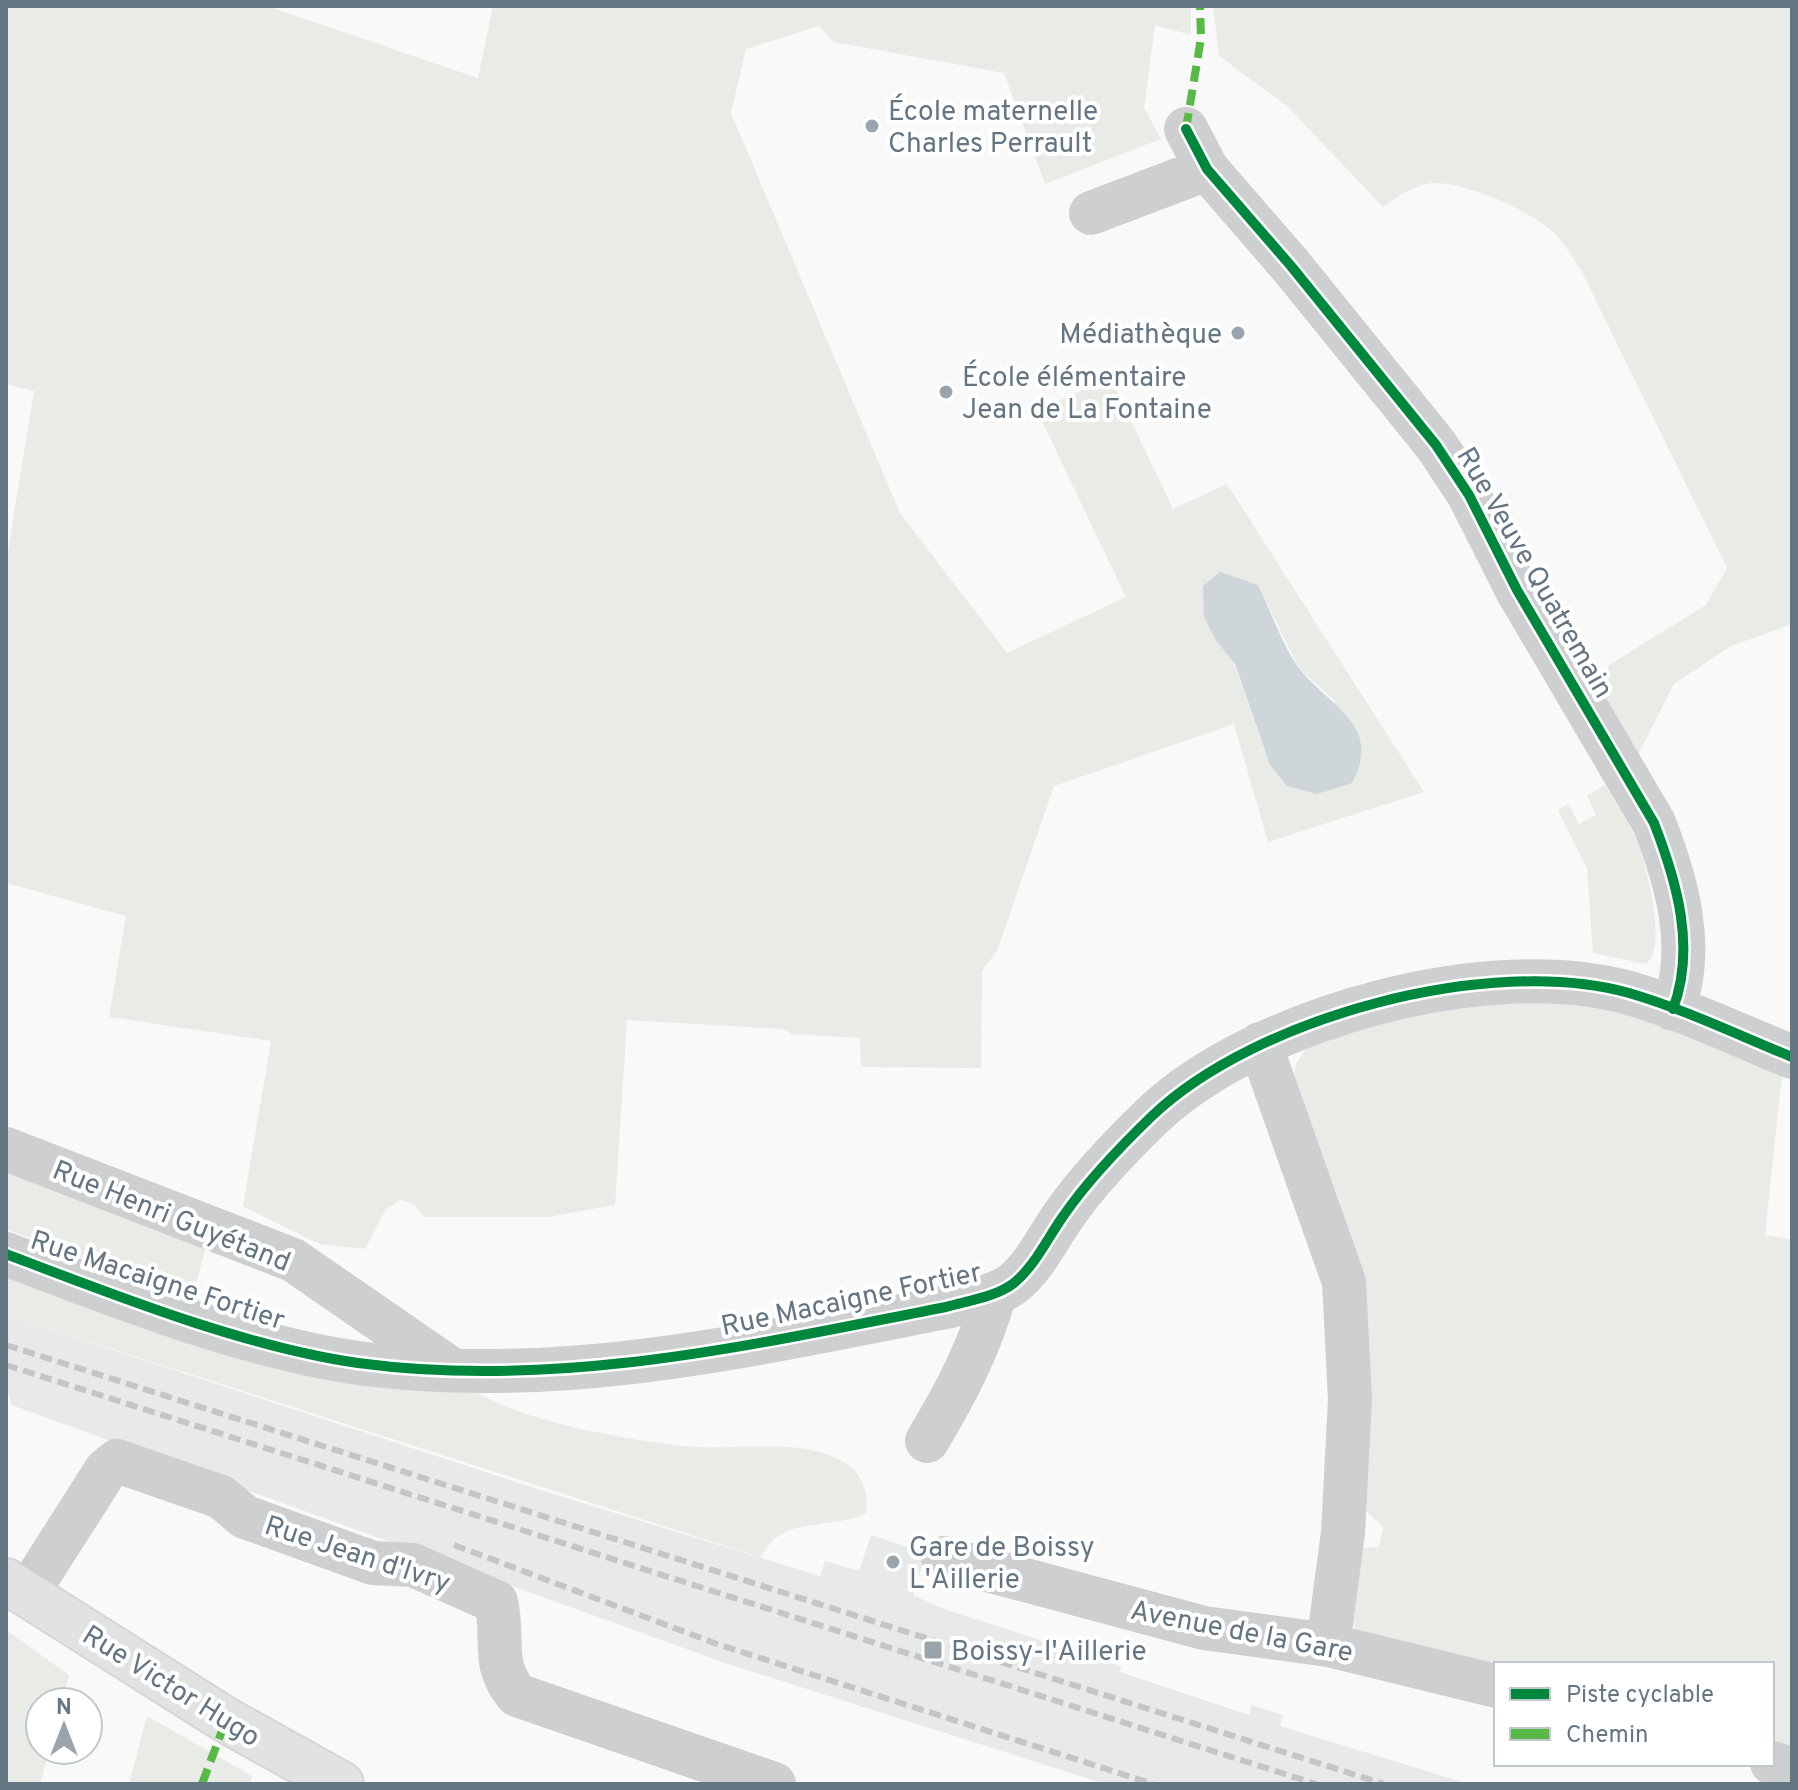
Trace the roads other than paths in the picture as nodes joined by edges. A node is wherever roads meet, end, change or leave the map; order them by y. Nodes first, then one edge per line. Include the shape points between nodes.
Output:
1 (1186, 129) dead end
2 (1207, 169) junction
3 (1091, 213) dead end
4 (1673, 1009) junction
5 (1260, 1044) junction
6 (1792, 1057) edge
7 (6, 1149) edge
8 (6, 1254) edge
9 (995, 1293) junction
10 (453, 1371) junction
11 (927, 1441) dead end
12 (943, 1558) dead end
13 (16, 1587) edge
14 (1328, 1645) junction
15 (1494, 1686) edge
16 (341, 1784) edge
17 (774, 1784) edge

1 - 2 street, Rue Veuve Quatremain
2 - 3 street
2 - 4 street, Rue Veuve Quatremain via 1436,445 1654,823 1669,862 1684,945 1683,983
4 - 5 street, Rue Macaigne Fortier via 1627,993 1566,983 1512,982 1408,996
4 - 6 street, Rue Macaigne Fortier
5 - 9 street, Rue Macaigne Fortier via 1214,1068 1153,1114 1066,1212 1022,1274
5 - 14 street via 1344,1282 1350,1399 1343,1533
7 - 10 street, Rue Henri Guyétand via 293,1260
8 - 10 street, Rue Macaigne Fortier via 249,1339 357,1363
9 - 10 street, Rue Macaigne Fortier via 946,1307 637,1365
9 - 11 street via 961,1384
12 - 14 street, Avenue de la Gare via 1204,1628
13 - 16 main road, Rue Victor Hugo via 226,1720
13 - 17 street, Rue Jean d'Ivry via 117,1461 221,1497 245,1517 373,1563 413,1565 496,1602 503,1679 517,1695
14 - 15 street, Avenue de la Gare

